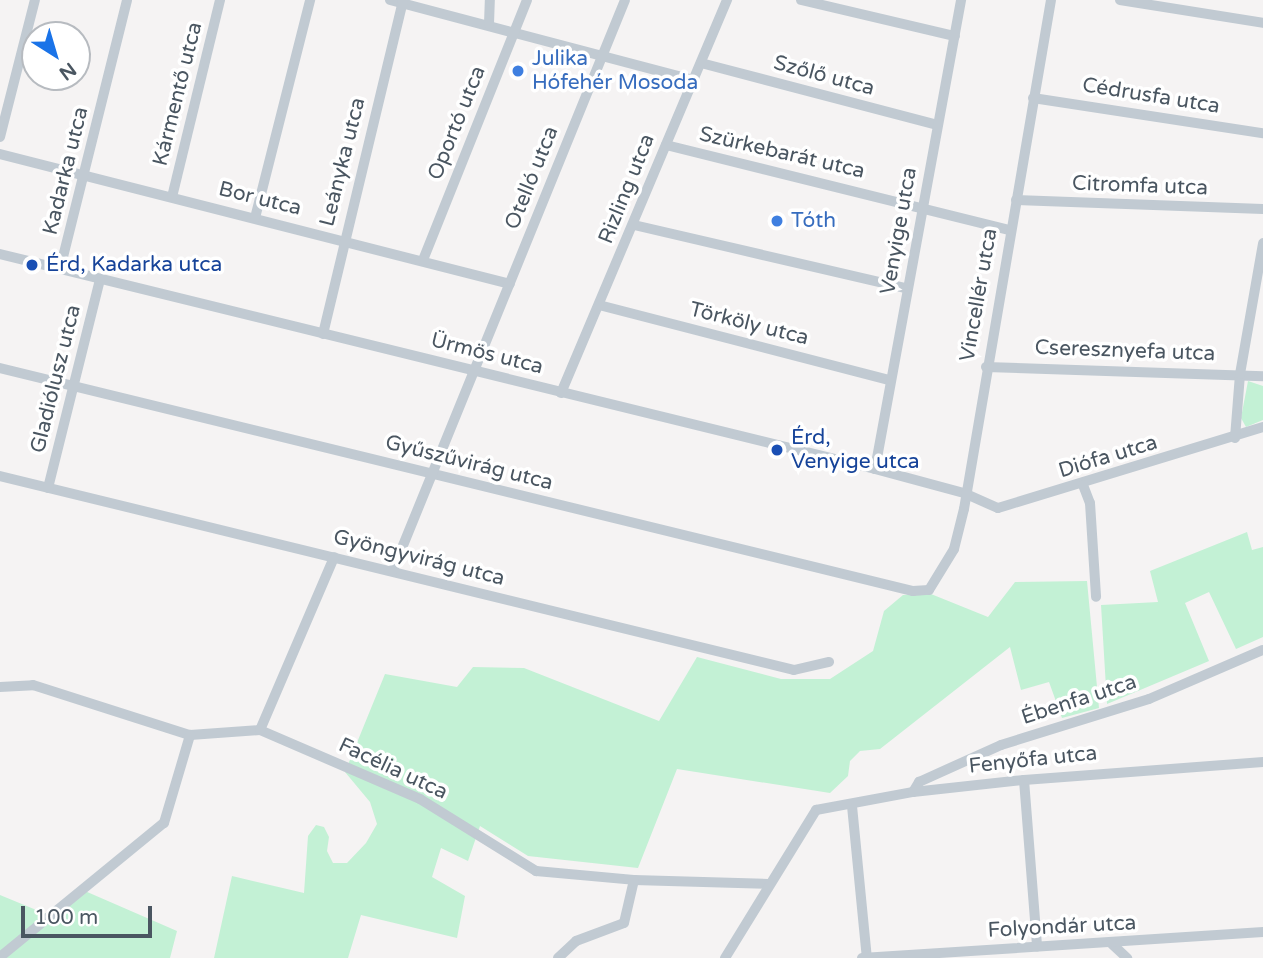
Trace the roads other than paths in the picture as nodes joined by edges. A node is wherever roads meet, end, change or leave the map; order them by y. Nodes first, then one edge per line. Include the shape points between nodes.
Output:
1 (34, 0) edge
2 (127, 0) edge
3 (220, 0) edge
4 (310, 0) edge
5 (390, 0) edge
6 (490, 0) edge
7 (527, 0) edge
8 (625, 0) edge
9 (727, 0) edge
10 (801, 0) edge
11 (961, 0) edge
12 (1051, 0) edge
13 (1120, 0) edge
14 (403, 2) edge
15 (1263, 23) edge
16 (489, 24) junction
17 (513, 32) junction
18 (954, 36) junction
19 (602, 54) junction
20 (701, 63) junction
21 (693, 80) junction
22 (1033, 98) junction
23 (937, 125) junction
24 (1263, 133) edge
25 (0, 137) edge
26 (666, 145) junction
27 (0, 154) edge
28 (85, 177) junction
29 (172, 197) junction
30 (1016, 200) junction
31 (924, 207) junction
32 (1263, 209) edge
33 (254, 218) junction
34 (634, 225) junction
35 (1010, 230) junction
36 (344, 240) junction
37 (1263, 243) edge
38 (0, 254) edge
39 (423, 260) junction
40 (60, 269) junction
41 (100, 279) junction
42 (510, 284) junction
43 (908, 289) junction
44 (599, 305) junction
45 (323, 334) junction
46 (986, 367) junction
47 (0, 368) edge
48 (472, 369) junction
49 (1240, 374) junction
50 (1263, 376) edge
51 (890, 380) junction
52 (74, 386) junction
53 (561, 393) junction
54 (1263, 427) edge
55 (1235, 438) junction
56 (876, 469) junction
57 (432, 474) junction
58 (0, 476) edge
59 (1083, 485) junction
60 (48, 488) junction
61 (964, 493) junction
62 (334, 557) junction
63 (393, 570) junction
64 (929, 590) joint
65 (1096, 597) dead end
66 (1263, 650) edge
67 (829, 662) dead end
68 (0, 687) edge
69 (260, 730) junction
70 (190, 736) junction
71 (1263, 762) edge
72 (1024, 780) junction
73 (913, 792) junction
74 (852, 806) junction
75 (634, 880) junction
76 (768, 884) junction
77 (1263, 932) edge
78 (1112, 944) junction
79 (1037, 946) junction
80 (0, 957) edge
81 (558, 958) edge
82 (725, 958) edge
83 (865, 958) edge
84 (1127, 958) edge

1 - 25 street
2 - 28 street, Kadarka utca
3 - 29 street, Kármentő utca
4 - 33 street
5 - 14 street
6 - 16 street
7 - 17 street, Oportó utca
8 - 19 street, Otelló utca
9 - 20 street, Rizling utca
10 - 18 street
11 - 18 street, Venyige utca
12 - 22 street, Vincellér utca
13 - 15 street
14 - 16 street
14 - 36 street, Leányka utca
16 - 17 street
17 - 19 street
17 - 39 street, Oportó utca
18 - 23 street, Venyige utca
19 - 21 street
19 - 42 street, Otelló utca
20 - 21 street, Rizling utca
20 - 23 street, Szőlő utca
21 - 26 street, Rizling utca
22 - 24 street, Cédrusfa utca
22 - 30 street, Vincellér utca
23 - 31 street, Venyige utca
26 - 31 street, Szürkebarát utca
26 - 34 street, Rizling utca
27 - 28 street, Bor utca
28 - 29 street, Bor utca
28 - 40 street, Kadarka utca
29 - 33 street, Bor utca
30 - 32 street, Citromfa utca
30 - 35 street, Vincellér utca
31 - 35 street, Szürkebarát utca
31 - 43 street, Venyige utca
33 - 36 street, Bor utca
34 - 43 street
34 - 44 street, Rizling utca
35 - 46 street, Vincellér utca
36 - 39 street, Bor utca
36 - 45 street, Leányka utca
37 - 49 street
38 - 40 street, Ürmös utca
39 - 42 street, Bor utca
40 - 41 street, Ürmös utca
41 - 45 street, Ürmös utca
41 - 52 street, Gladiólusz utca
42 - 48 street, Otelló utca
43 - 51 street, Venyige utca
44 - 51 street, Törköly utca
44 - 53 street, Rizling utca
45 - 48 street, Ürmös utca
46 - 49 street, Cseresznyefa utca
46 - 61 street, Vincellér utca
47 - 52 street, Gyűszűvirág utca
48 - 53 street, Ürmös utca
48 - 57 street, Otelló utca
49 - 50 street, Cseresznyefa utca
49 - 55 street
51 - 56 street, Venyige utca
52 - 57 street, Gyűszűvirág utca
52 - 60 street, Gladiólusz utca
53 - 56 street, Ürmös utca
54 - 55 street, Diófa utca
55 - 59 street, Diófa utca
56 - 61 street, Ürmös utca
57 - 63 street, Otelló utca
57 - 64 street, Gyűszűvirág utca via 913,592
58 - 60 street, Gyöngyvirág utca
59 - 61 street, Diófa utca via 998,508
59 - 65 street via 1090,503
60 - 62 street, Gyöngyvirág utca
61 - 64 street, Vincellér utca via 954,549
62 - 63 street, Gyöngyvirág utca
62 - 69 street
63 - 67 street, Gyöngyvirág utca via 794,670
66 - 73 street, Ébenfa utca via 1149,699 1001,746 919,782
68 - 70 street, Facélia utca via 33,685
69 - 70 street, Facélia utca
69 - 75 street, Facélia utca via 420,799 536,871
70 - 80 street via 164,823
71 - 72 street, Fenyőfa utca
72 - 73 street, Fenyőfa utca
72 - 79 street
73 - 74 street, Fenyőfa utca
74 - 76 street, Fenyőfa utca via 816,810 810,815
74 - 83 street
75 - 76 street, Facélia utca
75 - 81 street via 624,923 576,941
76 - 82 street
77 - 78 street, Folyondár utca
78 - 79 street, Folyondár utca
78 - 84 street
79 - 83 street, Folyondár utca

